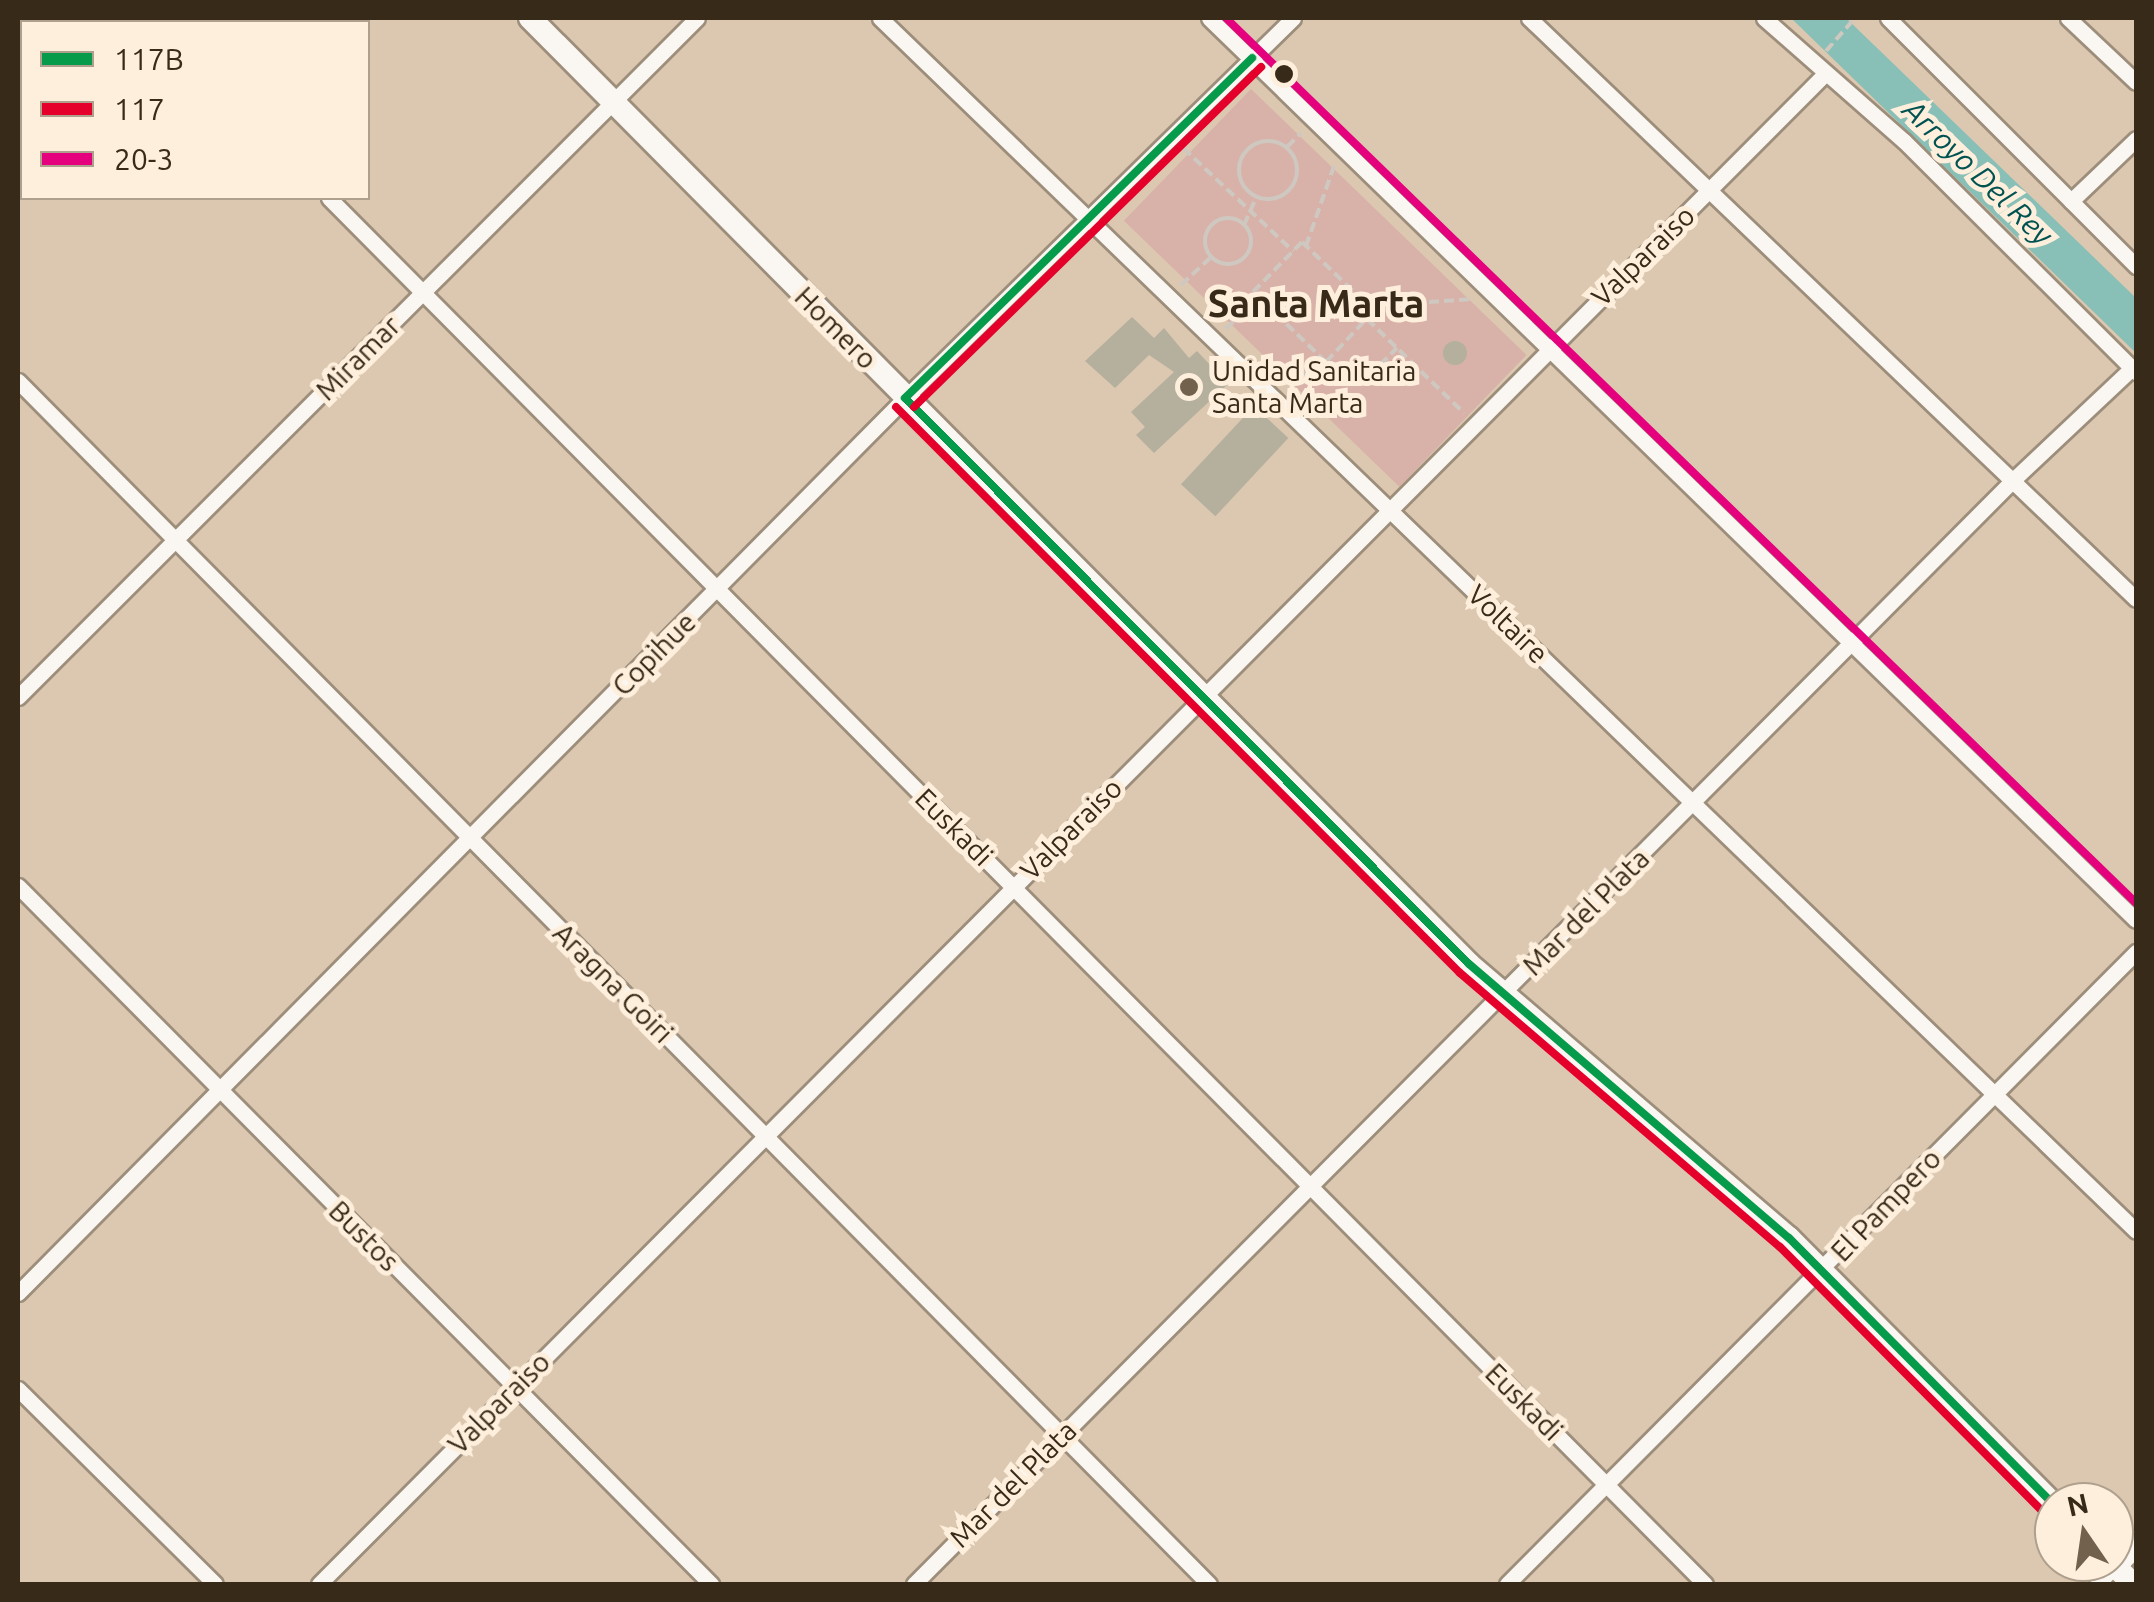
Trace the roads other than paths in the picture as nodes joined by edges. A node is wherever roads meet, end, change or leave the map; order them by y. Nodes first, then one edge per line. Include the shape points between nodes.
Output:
1 (530, 18) edge
2 (697, 18) edge
3 (880, 18) edge
4 (1209, 18) edge
5 (1293, 18) edge
6 (1529, 18) edge
7 (1764, 18) edge
8 (1890, 18) edge
9 (2068, 18) edge
10 (1252, 58) junction
11 (1824, 76) junction
12 (2136, 82) edge
13 (613, 102) junction
14 (2136, 139) edge
15 (1710, 191) junction
16 (331, 200) edge
17 (2071, 201) junction
18 (1090, 214) junction
19 (2136, 266) edge
20 (424, 292) junction
21 (1550, 348) junction
22 (2134, 370) edge
23 (18, 381) edge
24 (905, 398) junction
25 (2012, 481) junction
26 (1391, 509) junction
27 (176, 542) junction
28 (718, 590) junction
29 (2136, 599) edge
30 (1852, 642) junction
31 (1205, 695) junction
32 (18, 697) edge
33 (1692, 805) junction
34 (467, 838) junction
35 (18, 886) edge
36 (1013, 887) junction
37 (2136, 920) edge
38 (2136, 952) edge
39 (1502, 996) junction
40 (219, 1089) junction
41 (1995, 1092) junction
42 (768, 1136) junction
43 (1307, 1186) junction
44 (2136, 1231) edge
45 (1821, 1271) junction
46 (18, 1292) edge
47 (515, 1388) junction
48 (18, 1389) edge
49 (1061, 1435) junction
50 (1607, 1484) junction
51 (2034, 1485) edge
52 (215, 1584) edge
53 (319, 1584) edge
54 (711, 1584) edge
55 (914, 1584) edge
56 (1209, 1584) edge
57 (1507, 1584) edge
58 (1705, 1584) edge

1 - 13 main road, Homero
2 - 13 street, Miramar
3 - 18 street, Voltaire
4 - 10 street
5 - 10 street, Copihue
6 - 15 street
7 - 11 street
8 - 17 street
9 - 12 street
10 - 18 street, Copihue
10 - 21 street
11 - 15 street, Valparaiso
11 - 22 street via 1904,141
13 - 20 street, Miramar
13 - 24 main road, Homero
14 - 17 street
15 - 21 street, Valparaiso
15 - 25 street
16 - 20 street, Euskadi
17 - 19 street
18 - 24 street, Copihue
18 - 26 street, Voltaire
20 - 27 street, Miramar
20 - 28 street, Euskadi
21 - 26 street, Valparaiso
21 - 30 street
22 - 25 street, Mar del Plata
23 - 27 street, Aragna Goiri
24 - 28 street, Copihue
24 - 31 main road, Homero
25 - 29 street
25 - 30 street, Mar del Plata
26 - 31 street, Valparaiso
26 - 33 street, Voltaire
27 - 32 street, Miramar
27 - 34 street, Aragna Goiri
28 - 34 street, Copihue
28 - 36 street, Euskadi
30 - 33 street, Mar del Plata
30 - 37 street
31 - 36 street, Valparaiso
31 - 39 main road, Homero
33 - 39 street, Mar del Plata
33 - 41 street, Voltaire
34 - 40 street, Copihue
34 - 42 street, Aragna Goiri
35 - 40 street, Bustos
36 - 42 street, Valparaiso
36 - 43 street, Euskadi
38 - 41 street, El Pampero
39 - 43 street, Mar del Plata
39 - 45 main road, Homero
40 - 46 street, Copihue
40 - 47 street, Bustos
41 - 44 street, Voltaire
41 - 45 street, El Pampero
42 - 47 street, Valparaiso
42 - 49 street, Aragna Goiri
43 - 49 street, Mar del Plata
43 - 50 street, Euskadi
45 - 50 street, El Pampero
45 - 51 main road, Homero
47 - 53 street, Valparaiso
47 - 54 street, Bustos
48 - 52 street
49 - 55 street, Mar del Plata
49 - 56 street, Aragna Goiri
50 - 57 street, El Pampero
50 - 58 street, Euskadi

